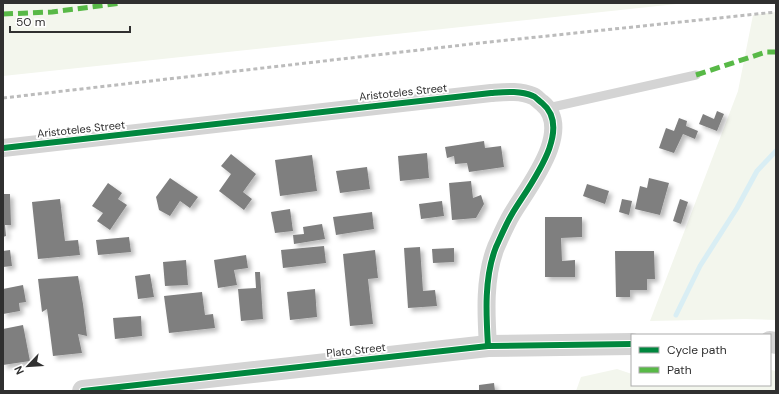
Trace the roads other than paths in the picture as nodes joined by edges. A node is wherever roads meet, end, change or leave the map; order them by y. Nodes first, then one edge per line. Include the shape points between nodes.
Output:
1 (696, 75) dead end
2 (548, 108) junction
3 (3, 148) edge
4 (631, 344) edge
5 (488, 346) junction
6 (168, 386) edge
7 (83, 391) edge

1 - 2 lane
2 - 3 street, Aristoteles Street via 534,96 518,92 491,93
2 - 5 street via 552,118 553,135 548,151 512,214 496,248 489,273 486,318
4 - 5 street, Plato Street
5 - 6 street, Plato Street
6 - 7 street, Plato Street

